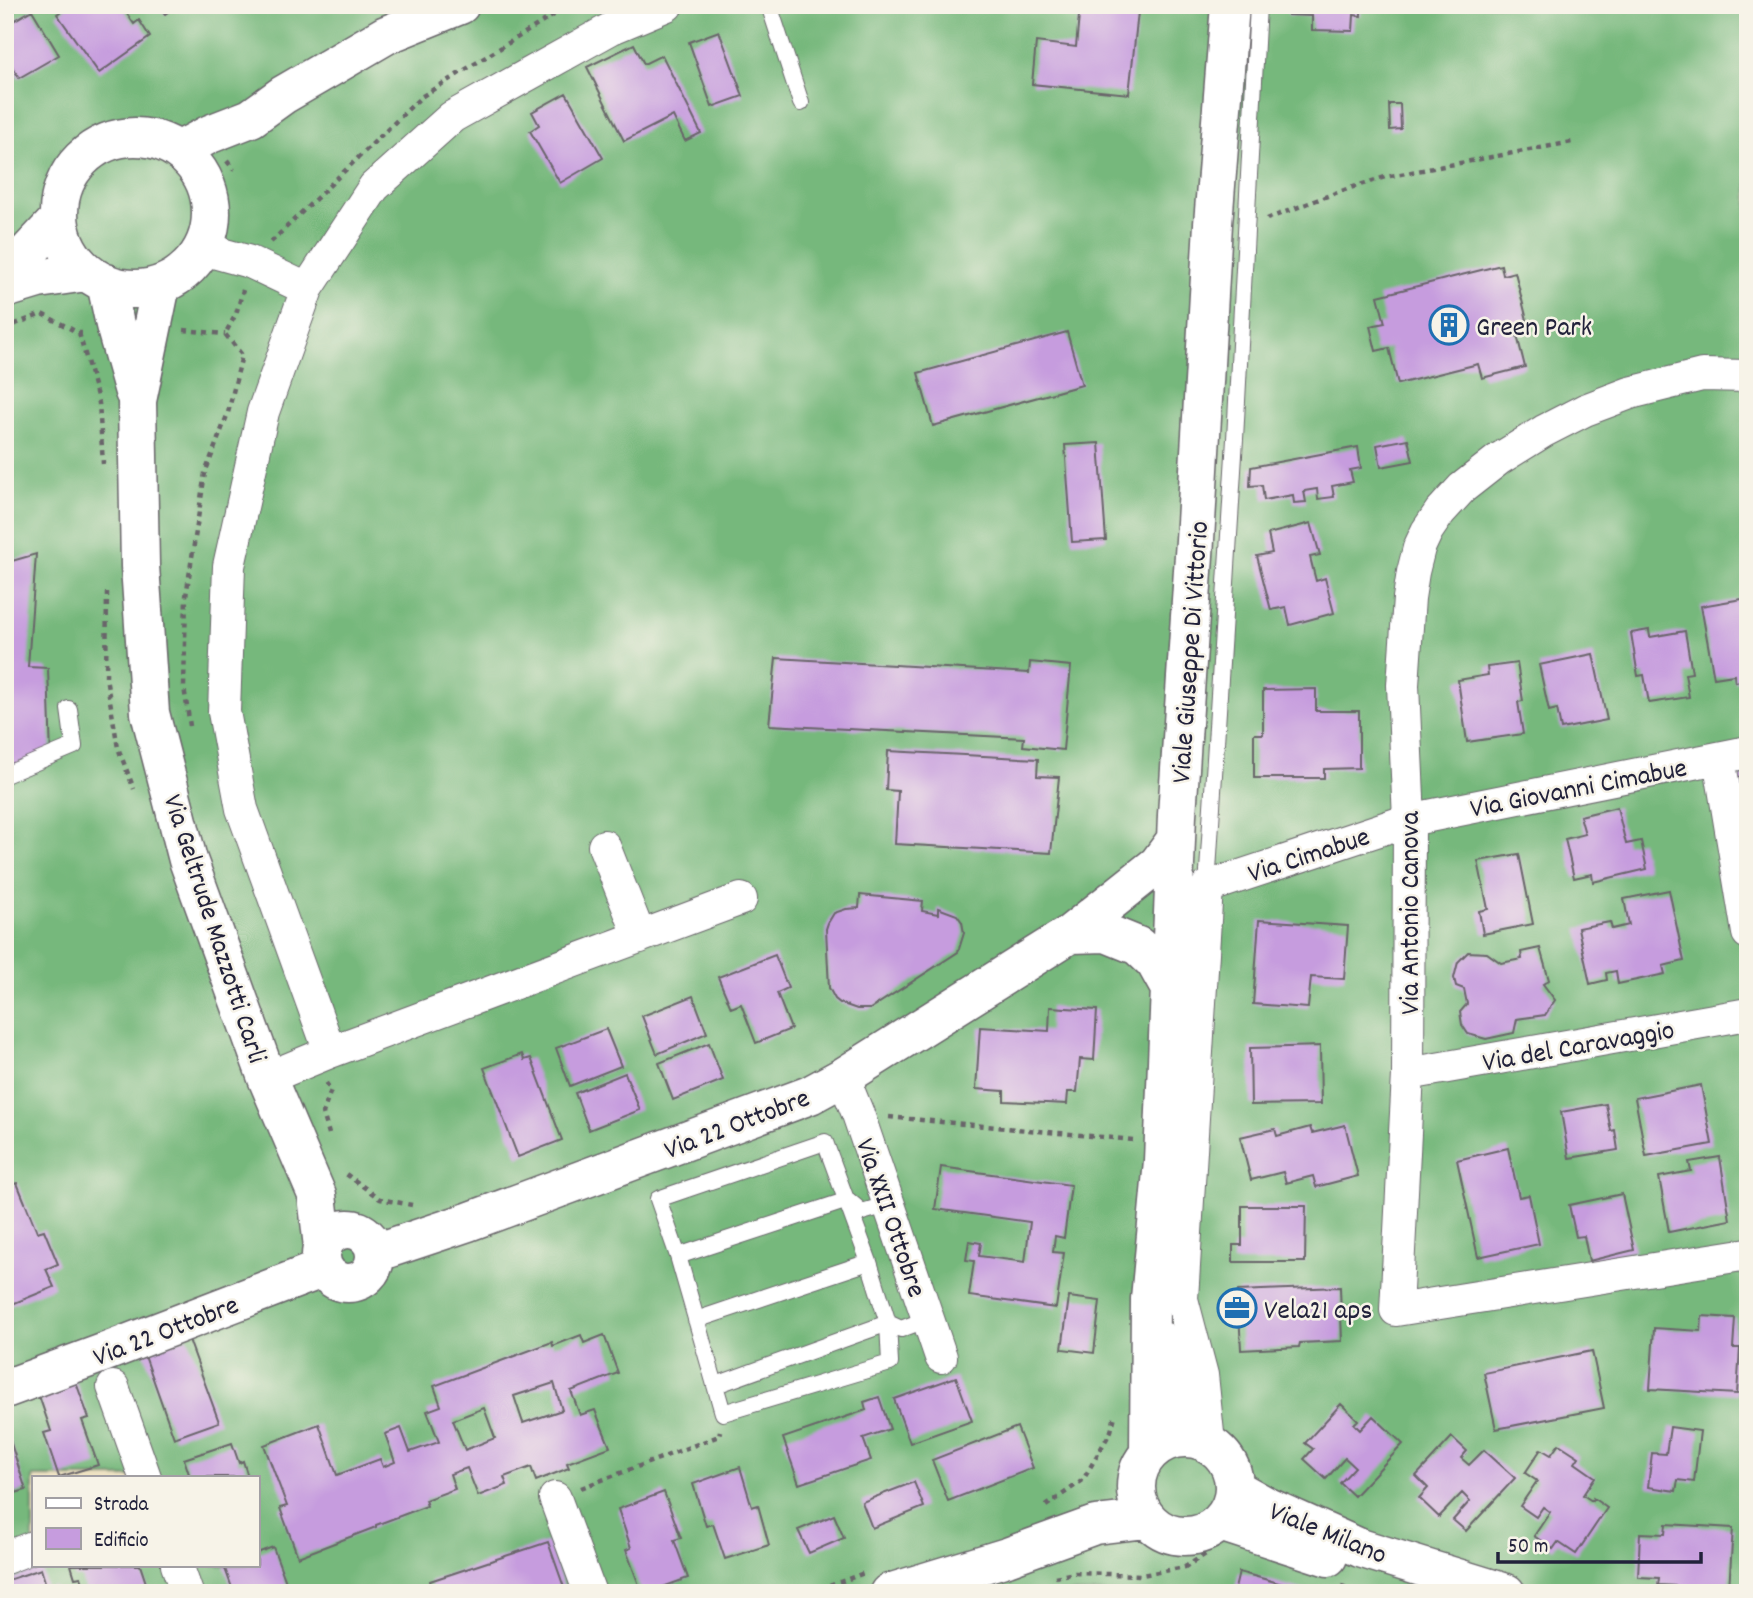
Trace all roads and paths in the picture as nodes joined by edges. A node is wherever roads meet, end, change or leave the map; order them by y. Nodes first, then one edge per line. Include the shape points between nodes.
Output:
1 (460, 5) edge
2 (570, 5) edge
3 (667, 5) edge
4 (769, 5) edge
5 (1230, 5) edge
6 (1258, 5) edge
7 (801, 103) dead end
8 (251, 118) junction
9 (1572, 142) dead end
10 (180, 150) junction
11 (209, 193) junction
12 (59, 219) junction
13 (1229, 224) junction
14 (203, 249) junction
15 (250, 262) junction
16 (5, 269) edge
17 (96, 278) junction
18 (161, 285) junction
19 (5, 289) edge
20 (307, 289) junction
21 (5, 328) edge
22 (79, 333) dead end
23 (1748, 376) edge
24 (137, 401) junction
25 (1212, 540) junction
26 (69, 709) dead end
27 (192, 738) dead end
28 (1733, 755) edge
29 (5, 775) edge
30 (1409, 820) junction
31 (1175, 841) junction
32 (604, 846) dead end
33 (1207, 887) junction
34 (741, 899) dead end
35 (1748, 933) edge
36 (1070, 934) junction
37 (640, 937) junction
38 (1170, 989) junction
39 (1748, 1014) edge
40 (320, 1056) junction
41 (1408, 1073) junction
42 (843, 1077) junction
43 (267, 1078) junction
44 (858, 1114) junction
45 (329, 1136) dead end
46 (1166, 1155) junction
47 (342, 1167) dead end
48 (848, 1200) junction
49 (890, 1204) junction
50 (422, 1207) dead end
51 (344, 1250) junction
52 (1748, 1254) edge
53 (678, 1256) junction
54 (869, 1262) junction
55 (1150, 1299) junction
56 (928, 1320) junction
57 (696, 1321) junction
58 (888, 1323) junction
59 (941, 1357) dead end
60 (716, 1385) junction
61 (113, 1387) dead end
62 (5, 1389) edge
63 (1118, 1407) dead end
64 (723, 1413) junction
65 (1200, 1440) junction
66 (1149, 1452) junction
67 (145, 1476) edge
68 (555, 1498) joint
69 (1044, 1507) dead end
70 (1147, 1519) junction
71 (1223, 1519) junction
72 (32, 1547) edge
73 (5, 1558) edge
74 (177, 1566) edge
75 (1048, 1578) dead end
76 (882, 1581) edge
77 (1338, 1585) dead end
78 (187, 1593) edge
79 (590, 1593) edge
80 (811, 1593) edge
81 (1363, 1593) edge
82 (1441, 1593) edge
83 (1506, 1593) edge

1 - 8 street via 386,35
2 - 15 path via 421,97
3 - 20 street via 612,28 452,117 374,187
4 - 7 lane
5 - 13 street, Viale Giuseppe Di Vittorio
6 - 13 lane
8 - 10 street
8 - 11 street
9 - 13 path via 1385,177 1270,218
10 - 11 street via 198,169
10 - 12 street via 139,136 97,146 67,177
11 - 14 street via 210,230
12 - 16 street
12 - 17 street via 72,257
13 - 25 street, Viale Giuseppe Di Vittorio
14 - 15 street
14 - 18 street via 192,264
15 - 20 street
15 - 27 path via 236,314 225,334 242,355 228,414 205,473 186,596 184,687
17 - 18 street via 124,288
17 - 19 street via 38,279
17 - 24 street, Via Geltrude Mazzotti Carli
18 - 24 street, Via Geltrude Mazzotti Carli
20 - 40 street via 263,412 229,566 224,712 242,809
21 - 22 path via 42,314
23 - 30 street, Via Antonio Canova via 1702,375 1585,410 1499,459 1440,512 1419,548 1409,598 1403,685
24 - 43 street, Via Geltrude Mazzotti Carli via 140,566 150,713 188,860
25 - 31 street, Viale Giuseppe Di Vittorio
25 - 33 lane
26 - 29 lane via 74,746
28 - 30 street, Via Giovanni Cimabue
28 - 35 street
30 - 33 street, Via Cimabue
30 - 41 street, Via Antonio Canova
31 - 36 street, Via 22 Ottobre via 1158,864
31 - 38 street, Viale Giuseppe Di Vittorio
32 - 37 street
33 - 46 street, Viale Giuseppe Di Vittorio
34 - 37 street
36 - 38 street via 1106,933 1138,946 1155,962
36 - 42 street, Via 22 Ottobre
37 - 40 street
38 - 46 street, Viale Giuseppe Di Vittorio
39 - 41 street, Via del Caravaggio
40 - 43 street
40 - 45 path via 331,1090 323,1113
41 - 52 street, Via Antonio Canova via 1396,1310
42 - 44 street, Via XXII Ottobre
42 - 51 street, Via 22 Ottobre via 810,1095 481,1217
43 - 51 street, Via Geltrude Mazzotti Carli
44 - 46 path
44 - 49 street, Via XXII Ottobre
46 - 55 street, Viale Giuseppe Di Vittorio
46 - 65 street, Viale Giuseppe Di Vittorio via 1182,1299 1202,1375
47 - 50 path via 347,1176 380,1199
48 - 49 lane via 862,1212
48 - 53 lane
48 - 53 lane via 825,1142 658,1199
48 - 54 lane
49 - 56 street, Via XXII Ottobre
51 - 62 street, Via 22 Ottobre via 103,1353
53 - 57 lane
54 - 57 lane
54 - 58 lane
55 - 65 street, Viale Giuseppe Di Vittorio
55 - 66 street, Viale Giuseppe Di Vittorio
56 - 58 lane via 901,1329
56 - 59 street, Via XXII Ottobre
57 - 60 lane
58 - 60 lane
58 - 64 lane via 890,1363
60 - 64 lane
61 - 67 street
63 - 69 path via 1111,1431 1083,1480
64 - 68 path via 719,1436
65 - 66 street via 1176,1438
65 - 71 street via 1220,1451 1233,1475
66 - 70 street via 1136,1478 1139,1507
68 - 79 street
70 - 71 street via 1175,1536 1199,1534
70 - 76 street via 1095,1525 1007,1557
71 - 75 path via 1185,1567 1142,1574 1075,1573
71 - 82 street, Viale Milano
71 - 83 street, Viale Milano via 1266,1506 1360,1548
72 - 73 street
74 - 78 street
76 - 80 path
77 - 81 path

